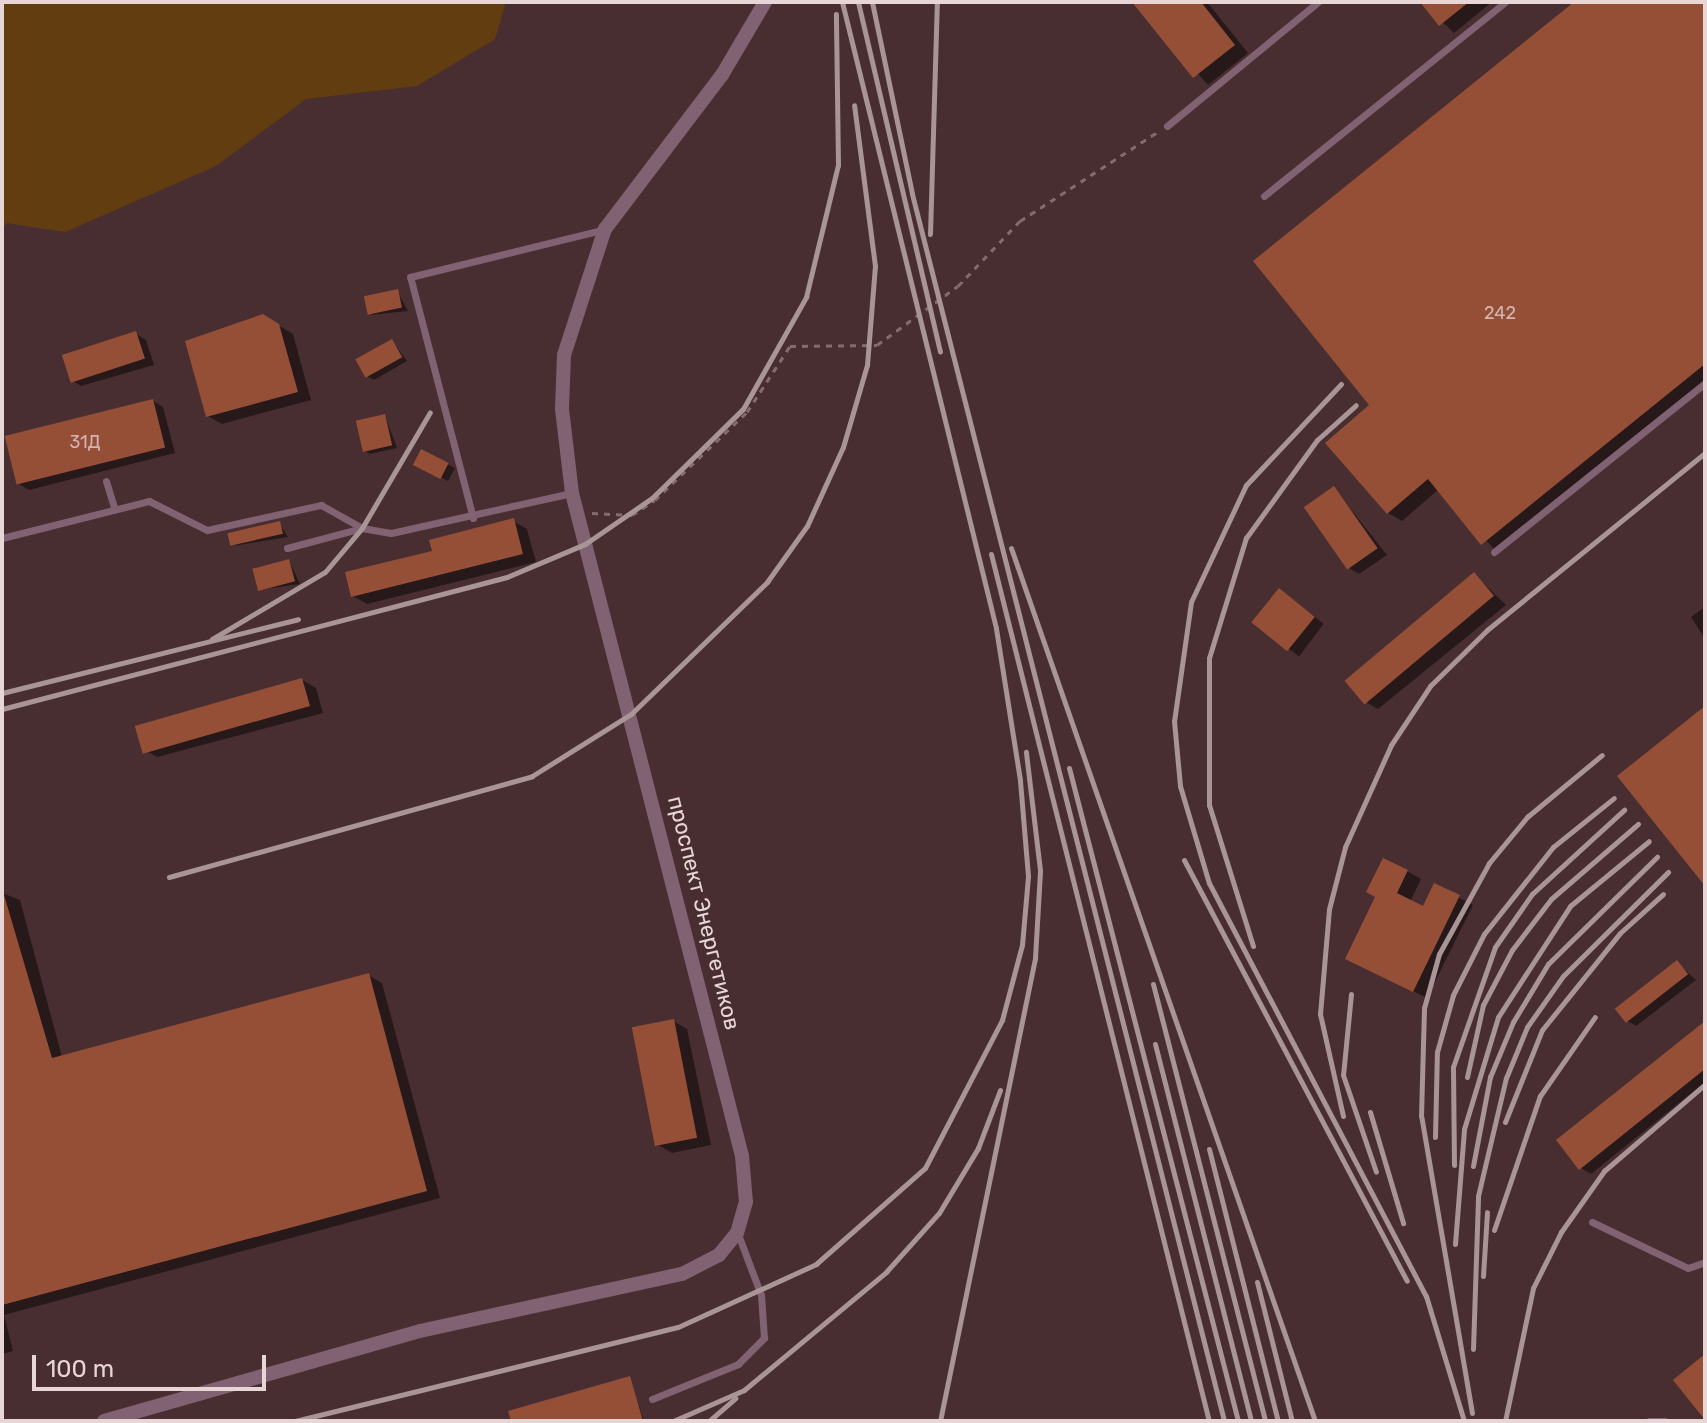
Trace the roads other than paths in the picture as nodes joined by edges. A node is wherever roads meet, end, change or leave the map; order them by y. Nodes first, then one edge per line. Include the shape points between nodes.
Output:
1 (765, 2) edge
2 (1318, 2) edge
3 (1505, 2) edge
4 (1167, 126) road end
5 (1264, 196) dead end
6 (605, 229) junction
7 (1705, 383) edge
8 (106, 481) dead end
9 (572, 493) junction
10 (115, 510) junction
11 (473, 518) junction
12 (362, 528) junction
13 (2, 538) edge
14 (287, 548) dead end
15 (1494, 552) dead end
16 (1592, 1222) dead end
17 (737, 1233) junction
18 (1705, 1262) edge
19 (652, 1399) dead end
20 (104, 1421) edge
21 (1649, 1421) edge
22 (1665, 1421) edge

1 - 6 street, проспект Энергетиков via 722,75
2 - 4 lane
3 - 5 lane
6 - 9 street, проспект Энергетиков via 564,355
6 - 11 lane via 410,277
7 - 15 lane
8 - 10 lane
9 - 11 lane
9 - 17 street, проспект Энергетиков via 742,1156 746,1202
10 - 12 lane via 149,501 207,530 321,505
10 - 13 lane
11 - 12 lane via 391,533
12 - 14 lane
16 - 18 lane via 1688,1268
17 - 19 lane via 761,1295 764,1338 738,1364
17 - 20 street via 719,1255 682,1274 420,1331
21 - 22 lane

